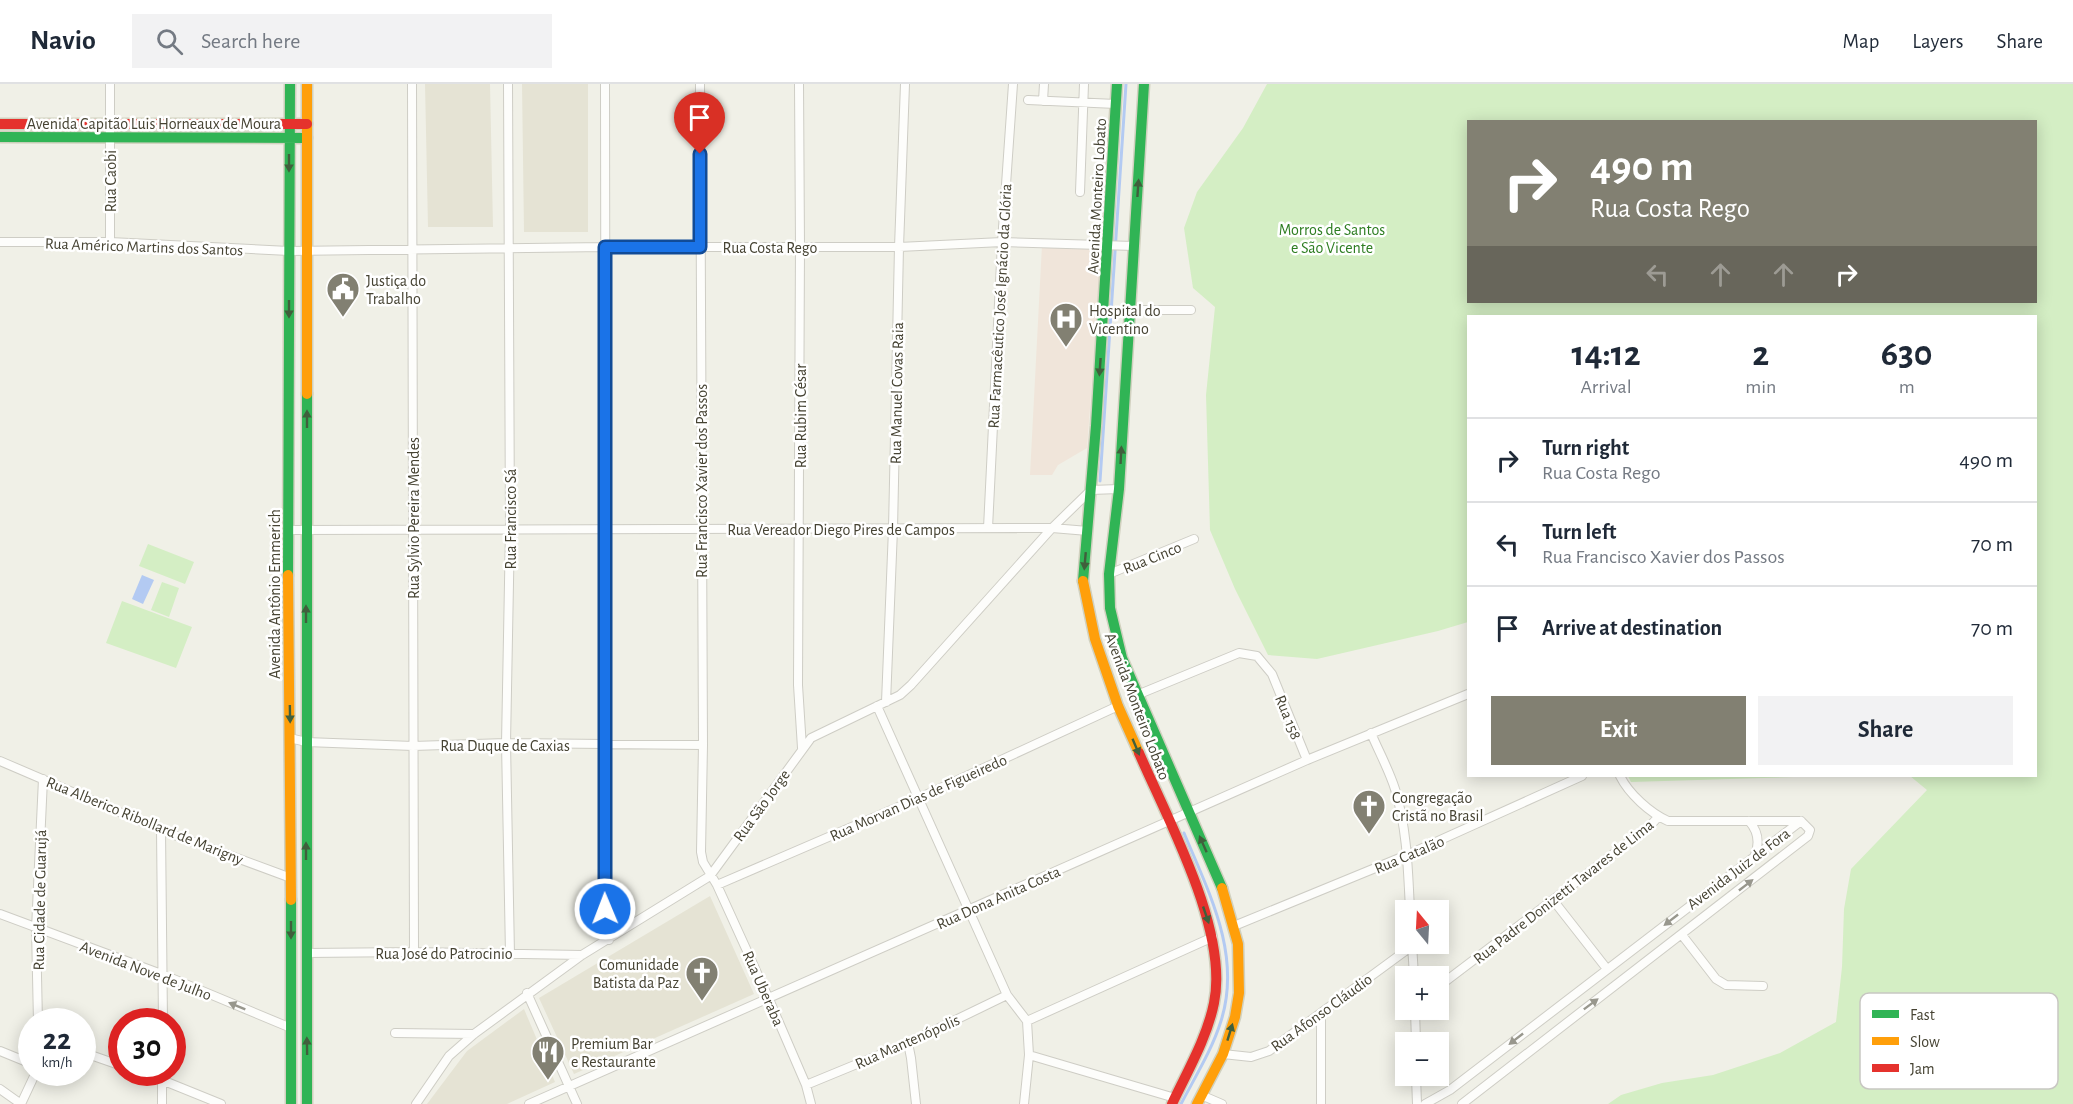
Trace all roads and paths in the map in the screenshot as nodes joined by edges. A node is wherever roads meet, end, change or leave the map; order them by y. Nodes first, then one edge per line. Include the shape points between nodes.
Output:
1 (110, 84) edge
2 (290, 84) edge
3 (307, 84) edge
4 (412, 84) edge
5 (508, 84) edge
6 (604, 84) edge
7 (699, 84) edge
8 (799, 84) edge
9 (905, 84) edge
10 (1012, 84) edge
11 (1044, 84) edge
12 (1084, 84) edge
13 (1117, 84) edge
14 (1144, 84) edge
15 (1028, 100) dead end
16 (1043, 101) junction
17 (1083, 103) junction
18 (1116, 104) junction
19 (110, 123) junction
20 (0, 124) edge
21 (307, 124) junction
22 (289, 125) junction
23 (0, 137) edge
24 (110, 137) junction
25 (289, 138) junction
26 (307, 138) junction
27 (1080, 192) dead end
28 (0, 242) edge
29 (110, 242) junction
30 (1002, 242) junction
31 (1111, 245) junction
32 (800, 246) junction
33 (1131, 246) junction
34 (605, 247) junction
35 (700, 247) junction
36 (899, 247) junction
37 (413, 249) junction
38 (510, 249) junction
39 (307, 250) junction
40 (289, 251) junction
41 (1130, 310) junction
42 (1191, 310) dead end
43 (1092, 490) junction
44 (1117, 490) junction
45 (988, 528) junction
46 (1052, 528) junction
47 (510, 529) junction
48 (606, 529) junction
49 (701, 529) junction
50 (799, 529) junction
51 (893, 529) junction
52 (290, 530) junction
53 (307, 530) junction
54 (413, 530) junction
55 (1088, 531) junction
56 (1194, 539) dead end
57 (1109, 574) junction
58 (306, 651) junction
59 (288, 652) junction
60 (1467, 694) edge
61 (1137, 695) junction
62 (886, 702) junction
63 (877, 706) junction
64 (1119, 706) junction
65 (1371, 733) junction
66 (290, 738) junction
67 (306, 742) junction
68 (506, 743) junction
69 (606, 745) junction
70 (703, 745) junction
71 (413, 746) junction
72 (802, 748) junction
73 (1306, 760) junction
74 (0, 761) edge
75 (1580, 777) edge
76 (1621, 777) edge
77 (43, 779) junction
78 (919, 798) junction
79 (1187, 813) junction
80 (1658, 817) junction
81 (1170, 821) junction
82 (1749, 821) junction
83 (1801, 821) junction
84 (161, 830) junction
85 (1407, 855) junction
86 (1754, 856) junction
87 (710, 876) junction
88 (291, 878) junction
89 (717, 885) junction
90 (1409, 900) edge
91 (1553, 900) junction
92 (968, 910) junction
93 (0, 914) edge
94 (1234, 926) junction
95 (36, 929) junction
96 (1682, 935) junction
97 (1213, 937) junction
98 (609, 940) junction
99 (414, 952) junction
100 (306, 953) junction
101 (510, 954) junction
102 (1400, 954) edge
103 (582, 955) junction
104 (1607, 969) junction
105 (164, 975) junction
106 (1449, 979) edge
107 (1762, 986) dead end
108 (527, 993) junction
109 (1007, 995) junction
110 (768, 997) junction
111 (38, 1008) edge
112 (163, 1008) edge
113 (1321, 1014) junction
114 (1028, 1021) junction
115 (291, 1028) junction
116 (395, 1033) dead end
117 (474, 1034) junction
118 (908, 1043) junction
119 (0, 1051) edge
120 (1223, 1054) junction
121 (1029, 1055) junction
122 (18, 1058) edge
123 (806, 1085) junction
124 (29, 1086) edge
125 (161, 1086) edge
126 (182, 1086) edge
127 (569, 1086) junction
128 (1416, 1086) edge
129 (0, 1089) edge
130 (1199, 1100) edge
131 (1174, 1101) edge
132 (21, 1104) edge
133 (162, 1104) edge
134 (221, 1104) edge
135 (291, 1104) edge
136 (307, 1104) edge
137 (416, 1104) edge
138 (529, 1104) edge
139 (577, 1104) edge
140 (812, 1104) edge
141 (916, 1104) edge
142 (1024, 1104) edge
143 (1222, 1104) edge
144 (1321, 1104) edge
145 (1417, 1104) edge
146 (1425, 1104) edge
147 (1462, 1104) edge

1 - 19 street, Rua Caobi
2 - 22 street, Avenida Antônio Emmerich
3 - 21 street, Avenida Antônio Emmerich
4 - 37 street, Rua Sylvio Pereira Mendes
5 - 38 street, Rua Francisco Sá
6 - 34 street
7 - 35 street, Rua Francisco Xavier dos Passos
8 - 32 street, Rua Rubim César
9 - 36 street, Rua Manuel Covas Raia
10 - 30 street, Rua Farmacêutico José Ignácio da Glória
11 - 16 street
12 - 17 street
13 - 18 street, Avenida Monteiro Lobato
33 -> 14 street, Avenida Monteiro Lobato
15 - 16 street
16 - 17 street
17 - 18 street
17 - 27 street
18 - 31 street, Avenida Monteiro Lobato
19 - 20 street, Avenida Capitão Luis Horneaux de Moura
19 - 22 street, Avenida Capitão Luis Horneaux de Moura
19 - 24 street, Rua Caobi
21 - 22 street, Avenida Capitão Luis Horneaux de Moura
21 - 26 street, Avenida Antônio Emmerich
22 - 25 street, Avenida Antônio Emmerich
23 - 24 street, Avenida Capitão Luis Horneaux de Moura
24 - 25 street, Avenida Capitão Luis Horneaux de Moura
24 - 29 street, Rua Caobi
25 - 26 street, Avenida Capitão Luis Horneaux de Moura
25 -> 40 street, Avenida Antônio Emmerich
26 - 39 street, Avenida Antônio Emmerich
28 - 29 street, Rua Américo Martins dos Santos
29 - 40 street, Rua Américo Martins dos Santos
30 - 31 street, Rua Costa Rego
30 - 36 street, Rua Costa Rego
30 - 45 street, Rua Farmacêutico José Ignácio da Glória
31 - 33 street, Rua Costa Rego
31 -> 43 street, Avenida Monteiro Lobato
32 - 35 street, Rua Costa Rego
32 - 36 street, Rua Costa Rego
32 - 50 street, Rua Rubim César
33 - 41 street, Avenida Monteiro Lobato
34 - 35 street, Rua Costa Rego
34 - 38 street, Rua Costa Rego
34 - 48 street
35 - 49 street, Rua Francisco Xavier dos Passos
36 - 51 street, Rua Manuel Covas Raia
37 - 38 street, Rua Costa Rego
37 - 39 street, Rua Costa Rego
37 - 54 street, Rua Sylvio Pereira Mendes
38 - 47 street, Rua Francisco Sá
39 - 40 street, Rua Costa Rego
53 -> 39 street, Avenida Antônio Emmerich
40 -> 52 street, Avenida Antônio Emmerich
41 - 42 street
44 -> 41 street, Avenida Monteiro Lobato
43 - 44 street
43 - 46 street, Rua São Jorge
43 - 55 street, Avenida Monteiro Lobato
44 - 57 street, Avenida Monteiro Lobato
45 - 46 street, Rua Vereador Diego Pires de Campos
45 - 51 street, Rua Vereador Diego Pires de Campos
46 - 55 street, Rua Vereador Diego Pires de Campos
46 - 62 street, Rua São Jorge via 926,670 900,695
47 - 48 street, Rua Vereador Diego Pires de Campos
47 - 54 street, Rua Vereador Diego Pires de Campos
47 - 68 street, Rua Francisco Sá
48 - 49 street, Rua Vereador Diego Pires de Campos
48 - 69 street
49 - 50 street, Rua Vereador Diego Pires de Campos
49 - 70 street, Rua Francisco Xavier dos Passos
50 - 51 street, Rua Vereador Diego Pires de Campos
50 - 72 street, Rua Rubim César via 798,685
51 - 62 street, Rua Manuel Covas Raia
52 - 53 street, Rua Vereador Diego Pires de Campos
52 - 59 street, Avenida Antônio Emmerich
53 - 54 street, Rua Vereador Diego Pires de Campos
58 -> 53 street, Avenida Antônio Emmerich
54 - 71 street, Rua Sylvio Pereira Mendes
55 -> 64 street, Avenida Monteiro Lobato via 1083,585 1095,639
56 - 57 street, Rua Cinco
57 - 61 street, Avenida Monteiro Lobato via 1114,629
58 - 59 street
58 - 67 street, Avenida Antônio Emmerich
59 -> 66 street, Avenida Antônio Emmerich
60 - 65 street, Rua Dona Anita Costa
61 - 73 street, Rua 158 via 1239,653 1257,656 1272,674
61 - 79 street, Avenida Monteiro Lobato
62 - 63 street, Rua São Jorge
63 - 72 street, Rua São Jorge via 811,738
63 - 78 street
64 - 78 street, Rua Morvan Dias de Figueiredo
64 -> 81 street, Avenida Monteiro Lobato
65 - 73 street, Rua Dona Anita Costa
65 - 85 street via 1395,789
66 - 67 street, Rua Duque de Caxias
66 - 88 street, Avenida Antônio Emmerich
67 - 71 street, Rua Duque de Caxias
100 -> 67 street, Avenida Antônio Emmerich
68 - 69 street, Rua Duque de Caxias
68 - 71 street, Rua Duque de Caxias
68 - 101 street, Rua Francisco Sá
69 - 70 street, Rua Duque de Caxias
69 - 98 street via 605,894
70 - 87 street, Rua Francisco Xavier dos Passos via 701,852
71 - 99 street, Rua Sylvio Pereira Mendes
72 - 87 street, Rua São Jorge
73 - 79 street, Rua Dona Anita Costa
74 - 77 street, Rua Alberico Ribollard de Marigny
75 - 85 street, Rua Catalão
76 - 80 street
77 - 84 street, Rua Alberico Ribollard de Marigny
77 - 95 street, Rua Cidade de Guarujá
78 - 89 street, Rua Morvan Dias de Figueiredo
78 - 92 street
79 - 81 street, Rua Dona Anita Costa
94 -> 79 street, Avenida Monteiro Lobato via 1221,885
80 - 82 street via 1668,821
80 - 91 street, Rua Padre Donizetti Tavares de Lima
81 - 92 street, Rua Dona Anita Costa
81 -> 97 street, Avenida Monteiro Lobato
82 - 83 street
82 - 86 street via 1757,834
83 - 86 street, Avenida Juiz de Fora
96 -> 83 street, Avenida Juiz de Fora via 1808,836 1810,830
84 - 88 street, Rua Alberico Ribollard de Marigny
84 - 105 street
85 - 90 street
85 - 94 street, Rua Catalão
86 -> 104 street, Avenida Juiz de Fora
87 - 89 street, Rua Uberaba
87 - 98 street, Rua São Jorge
88 -> 115 street, Avenida Antônio Emmerich
89 - 110 street, Rua Uberaba
91 - 104 street
91 - 106 street, Rua Padre Donizetti Tavares de Lima
92 - 109 street
92 - 110 street, Rua Dona Anita Costa
93 - 95 street, Avenida Nove de Julho
120 -> 94 street, Avenida Monteiro Lobato via 1239,993
95 - 105 street, Avenida Nove de Julho
95 - 111 street, Rua Cidade de Guarujá
96 - 107 street via 1716,979 1726,985
147 -> 96 street, Avenida Juiz de Fora
97 - 114 street
97 - 131 street, Avenida Monteiro Lobato via 1217,988 1214,1006
98 - 103 street, Rua São Jorge
99 - 100 street, Rua José do Patrocinio
99 - 101 street, Rua José do Patrocinio
136 -> 100 street, Avenida Antônio Emmerich
101 - 103 street, Rua José do Patrocinio
102 - 113 street, Rua Afonso Cláudio
103 - 108 street, Rua São Jorge
104 -> 146 street, Avenida Juiz de Fora via 1450,1090
105 - 112 street
115 -> 105 street, Avenida Nove de Julho
108 - 117 street, Rua São Jorge
108 - 127 street
109 - 114 street
109 - 118 street, Rua Mantenópolis
110 - 123 street, Rua Uberaba
110 - 127 street, Rua Dona Anita Costa
113 - 120 street, Rua Afonso Cláudio via 1269,1051 1251,1058
113 - 144 street
114 - 121 street
115 - 135 street, Avenida Antônio Emmerich
116 - 117 street
117 - 137 street, Rua São Jorge via 449,1056
118 - 123 street, Rua Mantenópolis
118 - 141 street
119 - 122 street
120 - 130 street, Avenida Monteiro Lobato
121 - 131 street
121 - 142 street
123 - 140 street, Rua Uberaba
124 - 132 street
125 - 133 street
126 - 134 street
127 - 138 street, Rua Dona Anita Costa
127 - 139 street
128 - 145 street
129 - 132 street
130 - 143 street

